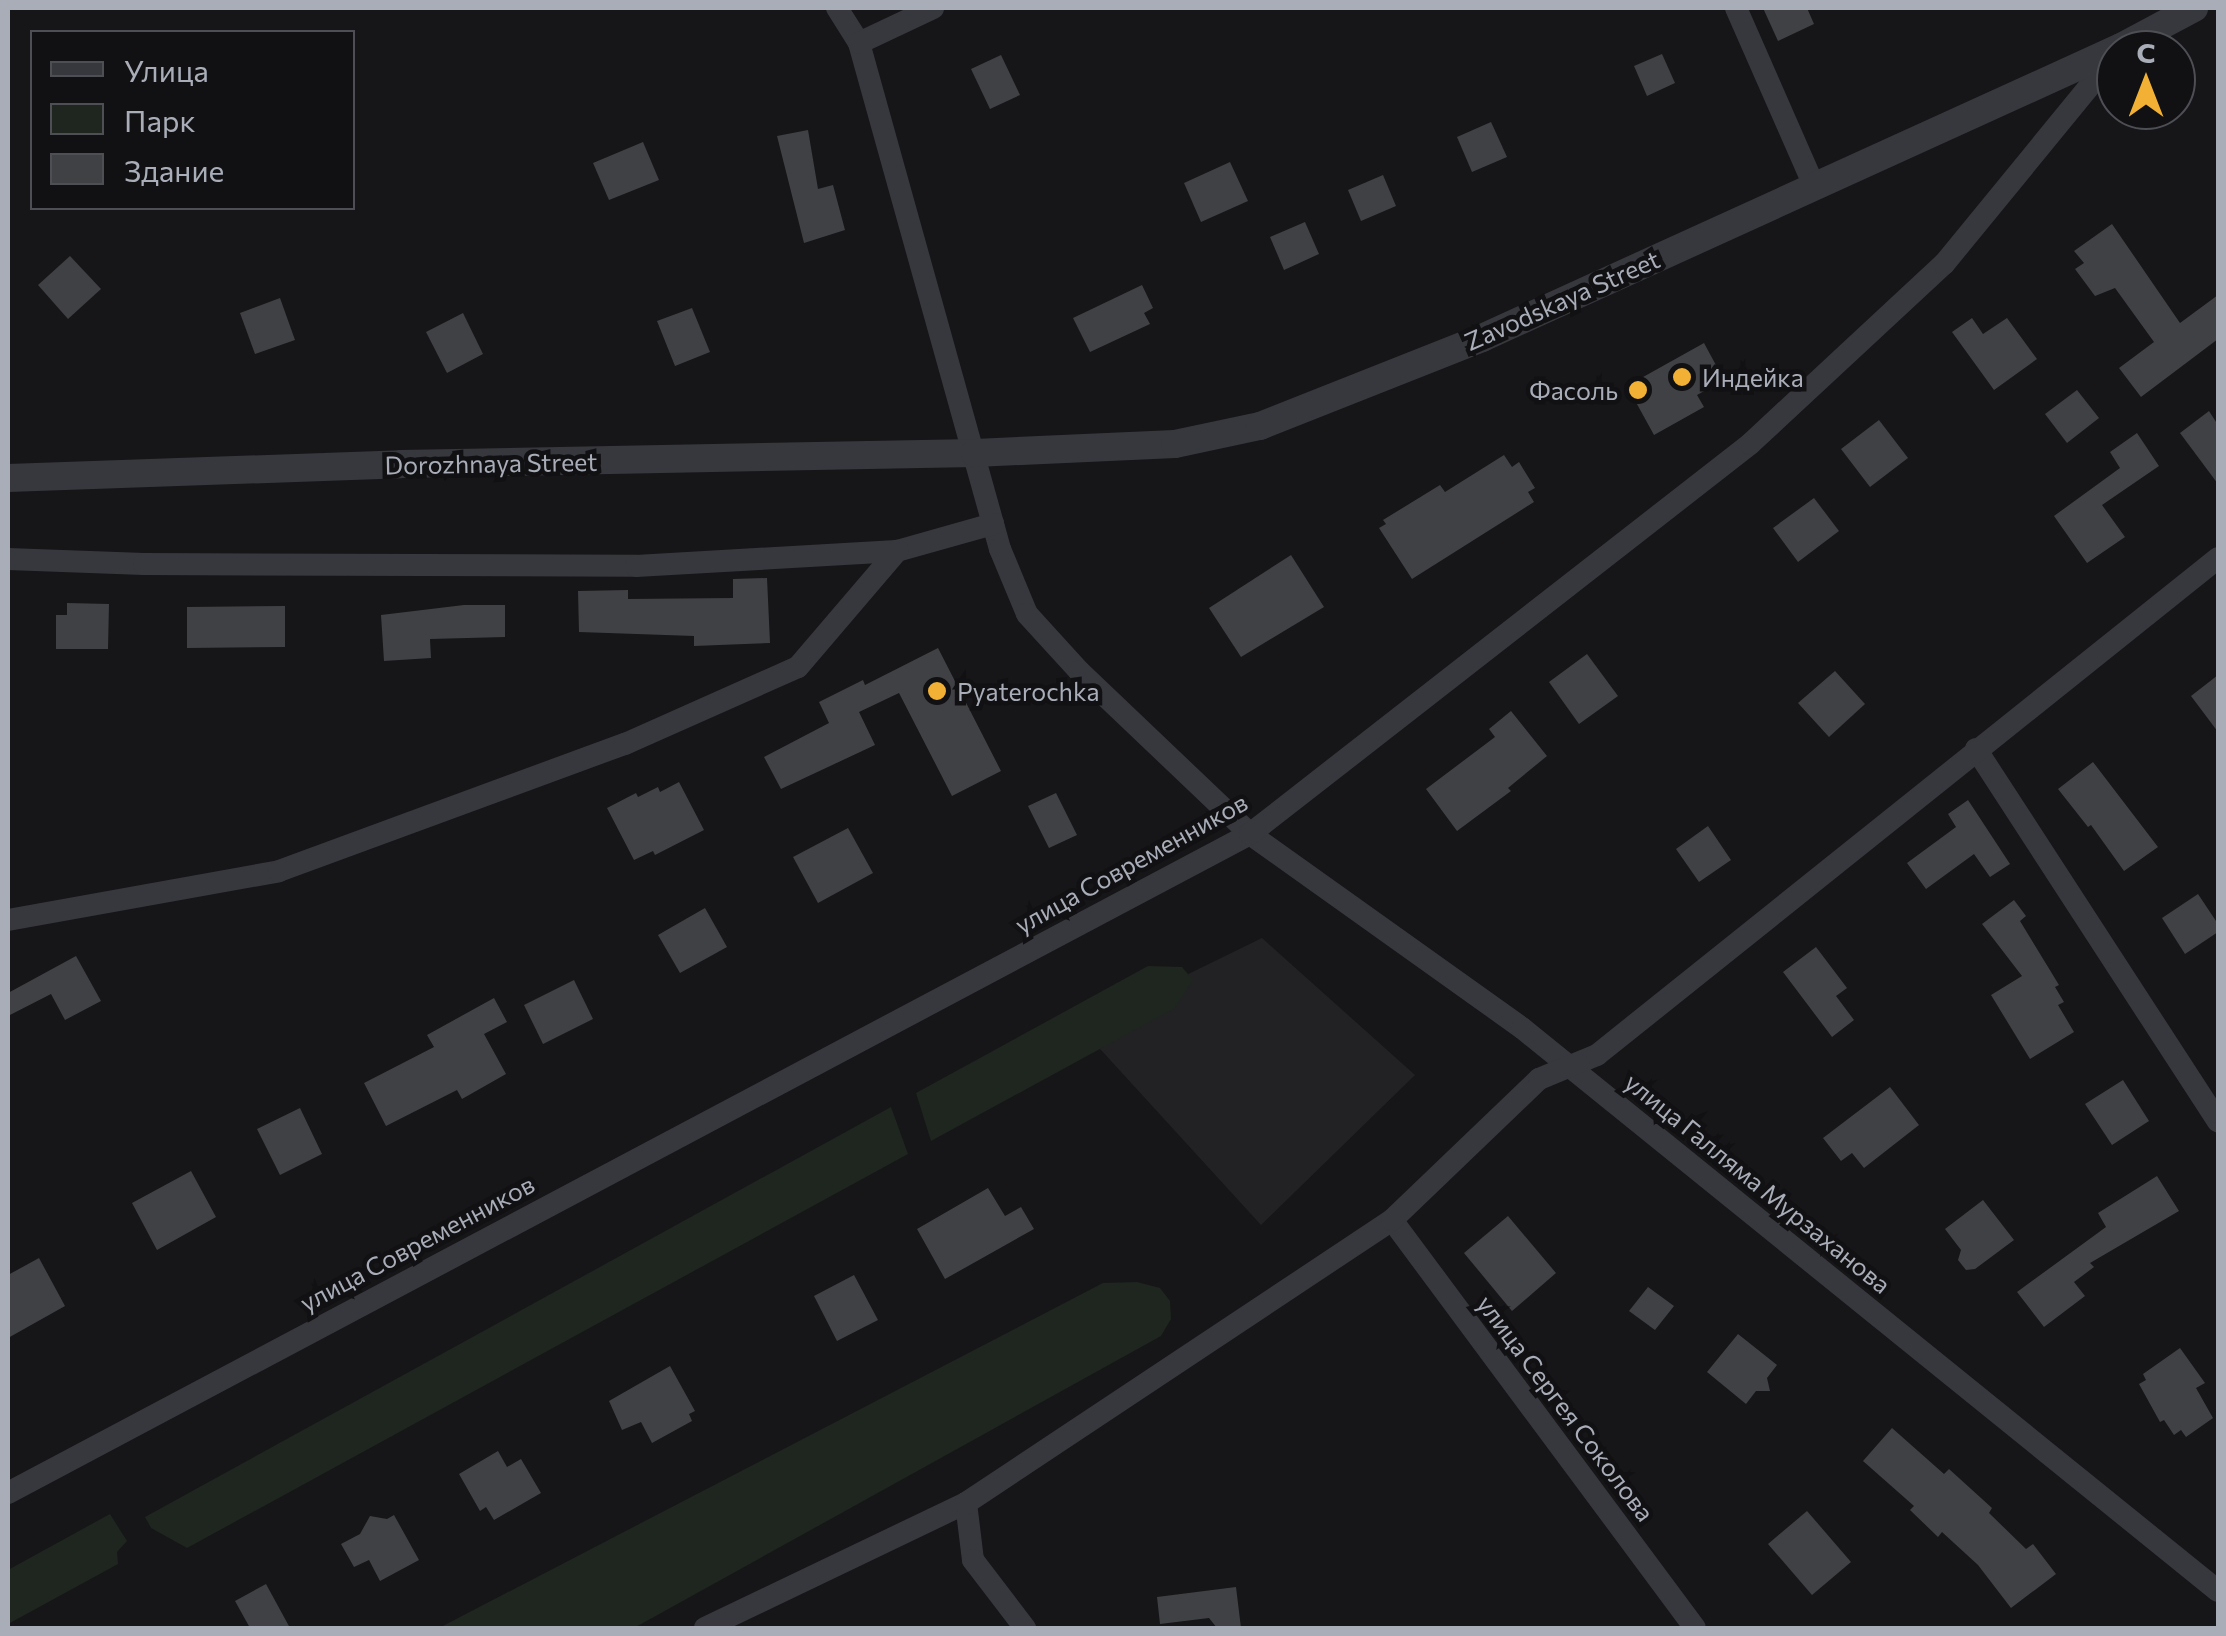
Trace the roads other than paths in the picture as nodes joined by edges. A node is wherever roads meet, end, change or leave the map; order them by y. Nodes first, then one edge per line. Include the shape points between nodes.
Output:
1 (837, 8) edge
2 (933, 8) edge
3 (1736, 8) edge
4 (2194, 8) edge
5 (2155, 30) edge
6 (858, 43) junction
7 (2096, 60) edge
8 (2096, 78) edge
9 (1814, 186) junction
10 (975, 453) junction
11 (8, 478) edge
12 (993, 524) junction
13 (897, 551) junction
14 (2218, 558) edge
15 (8, 559) edge
16 (1976, 749) junction
17 (1250, 834) junction
18 (8, 920) edge
19 (1568, 1066) junction
20 (2218, 1121) edge
21 (1392, 1220) junction
22 (8, 1493) edge
23 (966, 1503) junction
24 (2218, 1592) edge
25 (704, 1628) edge
26 (1025, 1628) edge
27 (1695, 1628) edge

1 - 6 street, улица Галляма Мурзаханова
2 - 6 street
3 - 9 street
4 - 5 street, Zavodskaya Street
6 - 10 street, улица Галляма Мурзаханова
7 - 9 street, Zavodskaya Street
8 - 17 street, улица Современников via 1944,264 1750,444
9 - 10 street, Zavodskaya Street via 1482,338 1260,426 1175,444
10 - 11 street, Dorozhnaya Street
10 - 12 street, улица Галляма Мурзаханова
12 - 13 street
12 - 17 street, улица Галляма Мурзаханова via 1028,614
13 - 15 street via 636,566
13 - 18 street via 798,668 625,744 279,871
14 - 16 street
16 - 19 street via 1597,1055
16 - 20 street
17 - 19 street, улица Галляма Мурзаханова
17 - 22 street, улица Современников
19 - 21 street via 1540,1079
19 - 24 street, улица Галляма Мурзаханова
21 - 23 street
21 - 27 street, улица Сергея Соколова
23 - 25 street
23 - 26 street via 973,1560

